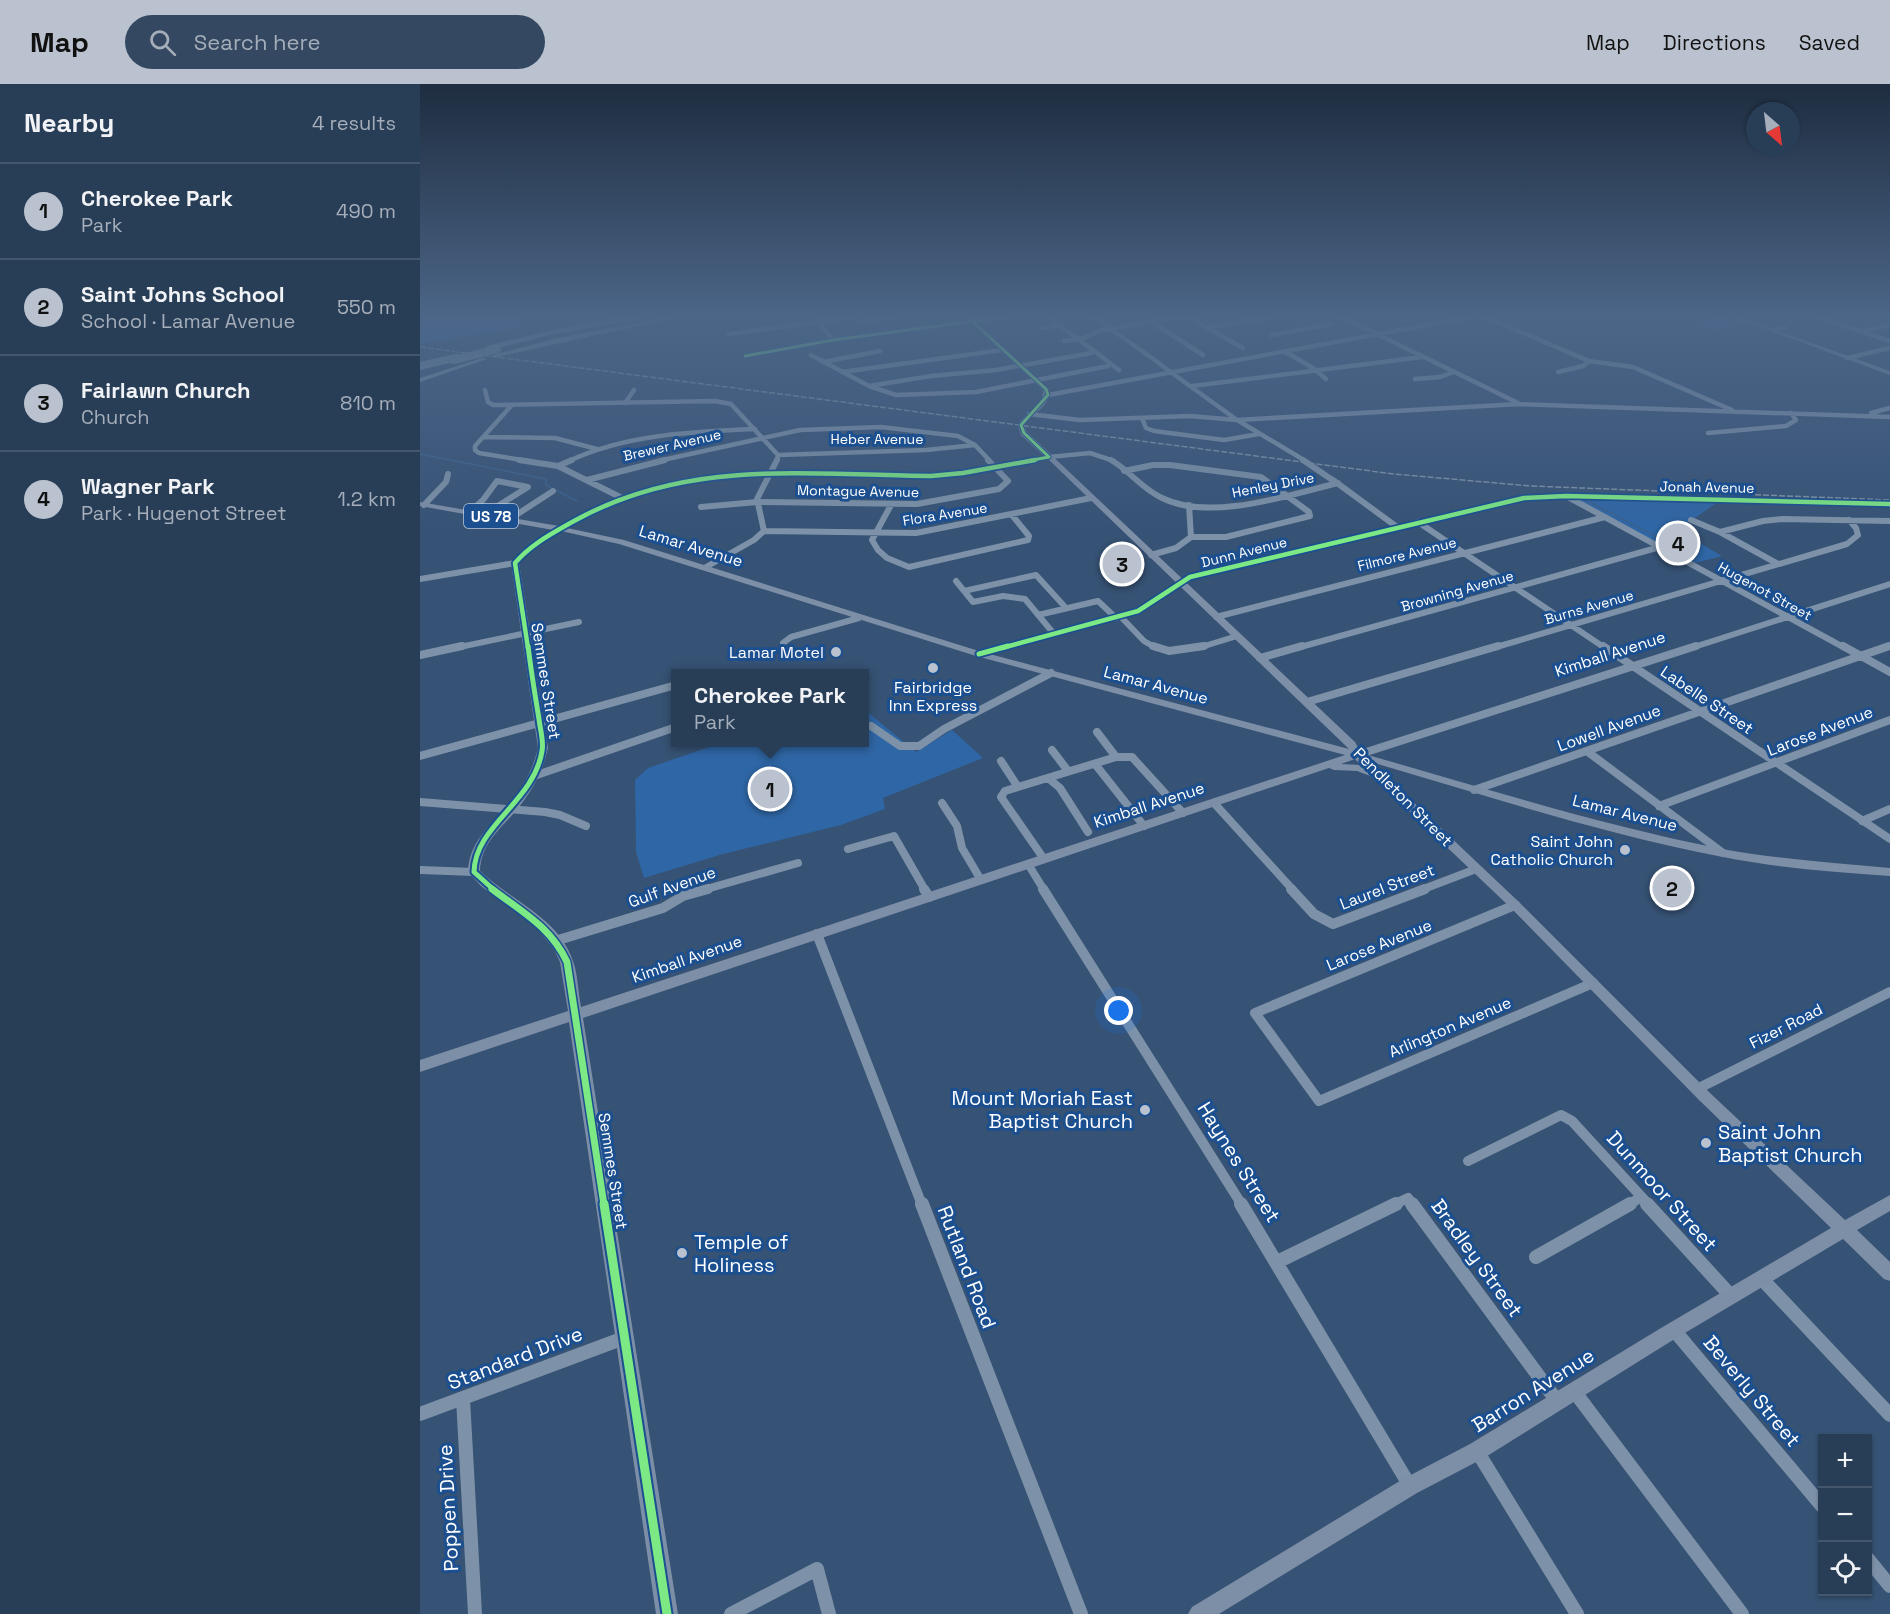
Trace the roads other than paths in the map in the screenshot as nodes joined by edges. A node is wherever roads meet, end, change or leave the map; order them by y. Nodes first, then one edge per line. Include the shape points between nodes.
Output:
1 (874, 388) edge
2 (989, 388) edge
3 (1045, 388) edge
4 (1082, 388) edge
5 (1195, 388) edge
6 (1488, 388) edge
7 (1682, 388) edge
8 (485, 390) dead end
9 (634, 390) dead end
10 (1048, 395) junction
11 (625, 403) junction
12 (1519, 404) junction
13 (511, 406) junction
14 (1890, 408) edge
15 (1737, 412) junction
16 (1791, 413) junction
17 (1029, 414) junction
18 (1863, 416) junction
19 (1890, 417) edge
20 (1143, 418) junction
21 (1237, 420) junction
22 (755, 429) junction
23 (1708, 433) dead end
24 (1259, 434) junction
25 (483, 437) junction
26 (763, 437) junction
27 (975, 445) junction
28 (597, 449) junction
29 (778, 455) junction
30 (1049, 457) junction
31 (558, 466) junction
32 (996, 467) junction
33 (1125, 471) junction
34 (1223, 471) junction
35 (448, 474) dead end
36 (770, 474) junction
37 (587, 480) junction
38 (1216, 481) dead end
39 (1338, 483) junction
40 (552, 491) dead end
41 (1286, 495) junction
42 (1566, 495) junction
43 (620, 497) junction
44 (1091, 498) junction
45 (1524, 498) joint
46 (757, 502) junction
47 (422, 504) edge
48 (1890, 504) edge
49 (891, 505) junction
50 (1189, 505) junction
51 (701, 507) dead end
52 (493, 509) dead end
53 (470, 512) junction
54 (1012, 515) junction
55 (1605, 517) junction
56 (510, 519) junction
57 (1691, 520) dead end
58 (1849, 520) junction
59 (1890, 521) edge
60 (1418, 522) junction
61 (1397, 527) junction
62 (561, 528) junction
63 (764, 531) junction
64 (1720, 532) junction
65 (877, 533) junction
66 (1191, 537) junction
67 (1660, 547) junction
68 (1464, 554) junction
69 (1151, 555) junction
70 (515, 563) junction
71 (1778, 564) junction
72 (706, 567) junction
73 (420, 579) edge
74 (956, 580) dead end
75 (1722, 580) junction
76 (1179, 581) junction
77 (1890, 584) edge
78 (1514, 587) junction
79 (1872, 589) junction
80 (964, 591) junction
81 (1890, 591) edge
82 (1066, 608) junction
83 (1038, 615) junction
84 (1787, 616) junction
85 (1119, 617) junction
86 (1216, 617) junction
87 (860, 618) junction
88 (579, 622) dead end
89 (1570, 625) junction
90 (525, 632) junction
91 (1054, 634) junction
92 (1237, 636) junction
93 (783, 643) dead end
94 (1890, 646) edge
95 (979, 654) junction
96 (420, 655) edge
97 (1860, 656) junction
98 (1260, 658) junction
99 (1630, 666) junction
100 (1890, 672) edge
101 (1051, 673) junction
102 (671, 686) edge
103 (1307, 702) junction
104 (1698, 712) junction
105 (1890, 720) edge
106 (539, 725) junction
107 (871, 726) dead end
108 (671, 728) edge
109 (1097, 732) dead end
110 (1052, 750) dead end
111 (1588, 752) junction
112 (1357, 755) junction
113 (420, 756) edge
114 (1116, 757) junction
115 (1001, 761) dead end
116 (1095, 764) junction
117 (1775, 764) junction
118 (1318, 768) junction
119 (1068, 771) junction
120 (1412, 772) junction
121 (534, 777) junction
122 (1048, 778) junction
123 (1381, 779) junction
124 (1018, 787) junction
125 (1392, 790) junction
126 (1474, 790) junction
127 (420, 802) edge
128 (942, 803) dead end
129 (1214, 803) junction
130 (1659, 806) junction
131 (511, 809) junction
132 (1890, 809) edge
133 (1183, 813) junction
134 (1862, 821) junction
135 (586, 826) dead end
136 (1144, 826) junction
137 (1088, 832) dead end
138 (1890, 839) edge
139 (848, 849) dead end
140 (1723, 853) junction
141 (1044, 859) junction
142 (798, 863) dead end
143 (1028, 864) junction
144 (1476, 869) junction
145 (422, 872) edge
146 (474, 872) junction
147 (1890, 872) edge
148 (981, 880) junction
149 (929, 897) junction
150 (1515, 905) junction
151 (817, 934) junction
152 (555, 941) junction
153 (1593, 983) junction
154 (1890, 992) edge
155 (575, 1016) junction
156 (420, 1066) edge
157 (1697, 1089) junction
158 (1319, 1101) joint
159 (1468, 1161) dead end
160 (1642, 1197) junction
161 (1890, 1202) edge
162 (1843, 1229) junction
163 (1536, 1257) dead end
164 (1277, 1262) junction
165 (1890, 1274) edge
166 (1761, 1278) junction
167 (1731, 1296) junction
168 (1674, 1330) junction
169 (624, 1338) junction
170 (1574, 1391) junction
171 (463, 1399) junction
172 (1557, 1401) junction
173 (420, 1414) edge
174 (1890, 1415) edge
175 (1476, 1451) junction
176 (1410, 1486) junction
177 (1818, 1501) edge
178 (1872, 1564) edge
179 (1890, 1586) edge
180 (475, 1614) edge
181 (667, 1614) edge
182 (731, 1614) edge
183 (829, 1614) edge
184 (1081, 1614) edge
185 (1198, 1614) edge
186 (1577, 1614) edge
187 (1742, 1614) edge

1 - 2 street via 903,395
3 - 10 main road
4 - 10 street
5 - 21 street
6 - 12 street
7 - 15 street
8 - 13 street via 488,402
9 - 11 street
10 - 17 main road
11 - 13 street
11 - 22 street via 725,402
12 - 15 street
12 - 21 street
13 - 25 street
14 - 18 street
15 - 16 street
16 - 18 street
16 - 23 street via 1796,420 1786,426
17 - 20 street via 1080,420
17 - 30 main road, Pendleton Street via 1022,428
18 - 19 street
20 - 21 street
20 - 24 street via 1146,428 1154,431 1224,440
21 - 24 street
22 - 26 street
22 - 28 street via 673,433
24 - 39 street, bridge
25 - 28 street via 552,438
25 - 31 street via 475,446 479,453
26 - 27 street, Brewer Avenue via 800,430 882,427 958,436
26 - 29 street
26 - 37 street, Brewer Avenue
27 - 29 street, Heber Avenue via 920,452 833,450
27 - 32 street
28 - 31 street
29 - 36 street
30 - 32 main road
30 - 33 street, Henley Drive via 1068,453 1102,455
30 - 44 main road, Pendleton Street
31 - 37 street
32 - 36 main road via 931,476
32 - 49 street, Montague Avenue via 1008,481 999,489 934,503
33 - 34 street via 1161,465
33 - 50 street, Henley Drive via 1157,496
34 - 38 street
34 - 41 street via 1261,477
35 - 47 street via 446,482
36 - 43 main road via 695,478
36 - 46 street
37 - 43 street
39 - 41 street, Henley Drive
39 - 61 street
40 - 56 street
41 - 50 street, Henley Drive via 1243,505
41 - 66 street via 1310,516 1227,537
42 - 45 street, Jonah Avenue
42 - 48 street, Jonah Avenue
42 - 55 street, Hugenot Street
43 - 62 main road
44 - 54 street, Flora Avenue
44 - 69 main road, Pendleton Street
45 - 60 street, Dunn Avenue
46 - 49 street, Montague Avenue
46 - 51 street, Montague Avenue
46 - 63 street
47 - 53 main road, Lamar Avenue / US 78
49 - 65 street
50 - 66 street
52 - 53 street via 528,488 497,481
53 - 56 main road, Lamar Avenue / US 78
54 - 65 street, Flora Avenue via 937,530
54 - 65 street via 1028,540 909,567 897,565 874,546 872,540
55 - 67 street, Hugenot Street
55 - 68 street, Filmore Avenue
56 - 62 main road, Lamar Avenue / US 78
57 - 64 street
58 - 59 street
58 - 64 street via 1775,519
58 - 71 street, Burns Avenue via 1858,532 1851,542
60 - 61 street, Dunn Avenue
60 - 68 street, Labelle Street
61 - 76 street, Dunn Avenue
62 - 70 main road via 527,549
62 - 72 main road, Lamar Avenue / US 78
63 - 65 street, Flora Avenue
63 - 72 street
64 - 71 street
66 - 69 street via 1176,548
67 - 75 street, Hugenot Street
67 - 78 street, Browning Avenue
68 - 78 street, Labelle Street
68 - 86 street, Filmore Avenue
69 - 76 main road, Pendleton Street
70 - 73 street
70 - 90 main road, Semmes Street
71 - 75 street, Burns Avenue
72 - 87 main road, Lamar Avenue / US 78
74 - 80 street
75 - 84 street, Hugenot Street
75 - 89 street, Burns Avenue
76 - 85 street, Dunn Avenue via 1152,603
76 - 86 main road, Pendleton Street
77 - 79 street, Kimball Avenue
78 - 89 street, Labelle Street
78 - 98 street, Browning Avenue
79 - 81 street
79 - 84 street, Kimball Avenue
80 - 82 street via 1034,575
80 - 83 street via 973,602 1019,597
82 - 83 street
82 - 85 street via 1098,601
83 - 91 street
84 - 97 street, Hugenot Street
84 - 99 street, Kimball Avenue
85 - 91 street, Dunn Avenue
85 - 92 street via 1147,643 1171,651
86 - 92 main road, Pendleton Street
87 - 93 street via 791,637
87 - 95 main road, Lamar Avenue / US 78
88 - 90 street
89 - 99 street, Labelle Street
89 - 103 street, Burns Avenue
90 - 96 street
90 - 106 main road, Semmes Street
91 - 95 street, Dunn Avenue
92 - 98 main road, Pendleton Street
94 - 97 street, Lowell Avenue
95 - 101 main road, Lamar Avenue / US 78
97 - 100 street, Hugenot Street
97 - 104 street, Lowell Avenue
98 - 103 main road, Pendleton Street
99 - 104 street, Labelle Street
99 - 112 street, Kimball Avenue
101 - 107 street via 919,746 900,746
101 - 112 main road, Lamar Avenue / US 78
102 - 106 street
103 - 112 main road, Pendleton Street via 1351,744
104 - 111 street, Lowell Avenue
104 - 117 street, Labelle Street
105 - 117 street, Larose Avenue
106 - 113 street
106 - 121 main road, Semmes Street via 543,748
108 - 121 street
109 - 114 street
110 - 119 street
111 - 126 street, Lowell Avenue
111 - 130 street
112 - 118 main road, Kimball Avenue
112 - 120 main road, Lamar Avenue / US 78
112 - 123 main road, Pendleton Street
114 - 116 street
114 - 133 street via 1132,756
115 - 124 street
116 - 119 street
116 - 136 street
117 - 130 street, Larose Avenue
117 - 134 street, Labelle Street
118 - 123 main road via 1359,768
118 - 129 main road, Kimball Avenue
119 - 122 street
120 - 125 main road via 1396,776
120 - 126 main road, Lamar Avenue / US 78
121 - 131 main road, Semmes Street
122 - 124 street
122 - 137 street via 1060,788
123 - 125 main road, Pendleton Street
124 - 141 street via 1005,791 1001,797
125 - 144 main road, Pendleton Street
126 - 140 main road, Lamar Avenue / US 78 via 1631,833
127 - 131 street
128 - 148 street
129 - 133 main road, Kimball Avenue
129 - 144 street, Laurel Street via 1314,914 1333,924
130 - 140 street
131 - 135 street via 553,813
131 - 146 main road, Semmes Street via 480,844
132 - 134 street
133 - 136 main road, Kimball Avenue
134 - 138 street, Labelle Street
136 - 141 main road, Kimball Avenue
139 - 149 street via 894,836
140 - 147 main road, Lamar Avenue / US 78 via 1795,865
141 - 143 main road, Kimball Avenue
142 - 152 street, Gulf Avenue via 683,896 663,908
143 - 148 main road, Kimball Avenue
143 - 164 street, Haynes Street
144 - 150 main road, Pendleton Street
145 - 146 street
146 - 152 main road, Semmes Street via 485,885 530,913
148 - 149 main road, Kimball Avenue
149 - 151 main road, Kimball Avenue
150 - 153 main road, Pendleton Street
150 - 158 street, Larose Avenue via 1255,1013
151 - 155 main road, Kimball Avenue
151 - 184 street, Rutland Road
152 - 155 main road, Semmes Street via 567,962
153 - 157 main road, Pendleton Street
153 - 158 street, Arlington Avenue
154 - 157 street, Fizer Road
155 - 156 main road, Kimball Avenue
155 - 169 main road, Semmes Street
157 - 162 main road, Pendleton Street
159 - 160 street, Dunmoor Street via 1561,1115 1572,1121
160 - 163 street
160 - 167 street, Dunmoor Street
161 - 162 main road, Barron Avenue
162 - 165 main road, Pendleton Street
162 - 166 main road, Barron Avenue
164 - 172 street, Bradley Street via 1408,1198
164 - 176 street, Haynes Street
166 - 167 main road, Barron Avenue
166 - 174 street
167 - 168 main road, Barron Avenue
168 - 170 main road, Barron Avenue
168 - 177 street, Beverly Street
169 - 171 street, Standard Drive
169 - 181 main road, Semmes Street
170 - 172 main road, Barron Avenue
170 - 187 street
171 - 173 street, Standard Drive
171 - 180 street, Poppen Drive
172 - 175 main road, Barron Avenue
175 - 176 main road, Barron Avenue
175 - 186 street
176 - 185 main road, Barron Avenue
178 - 179 street
182 - 183 street via 818,1569

